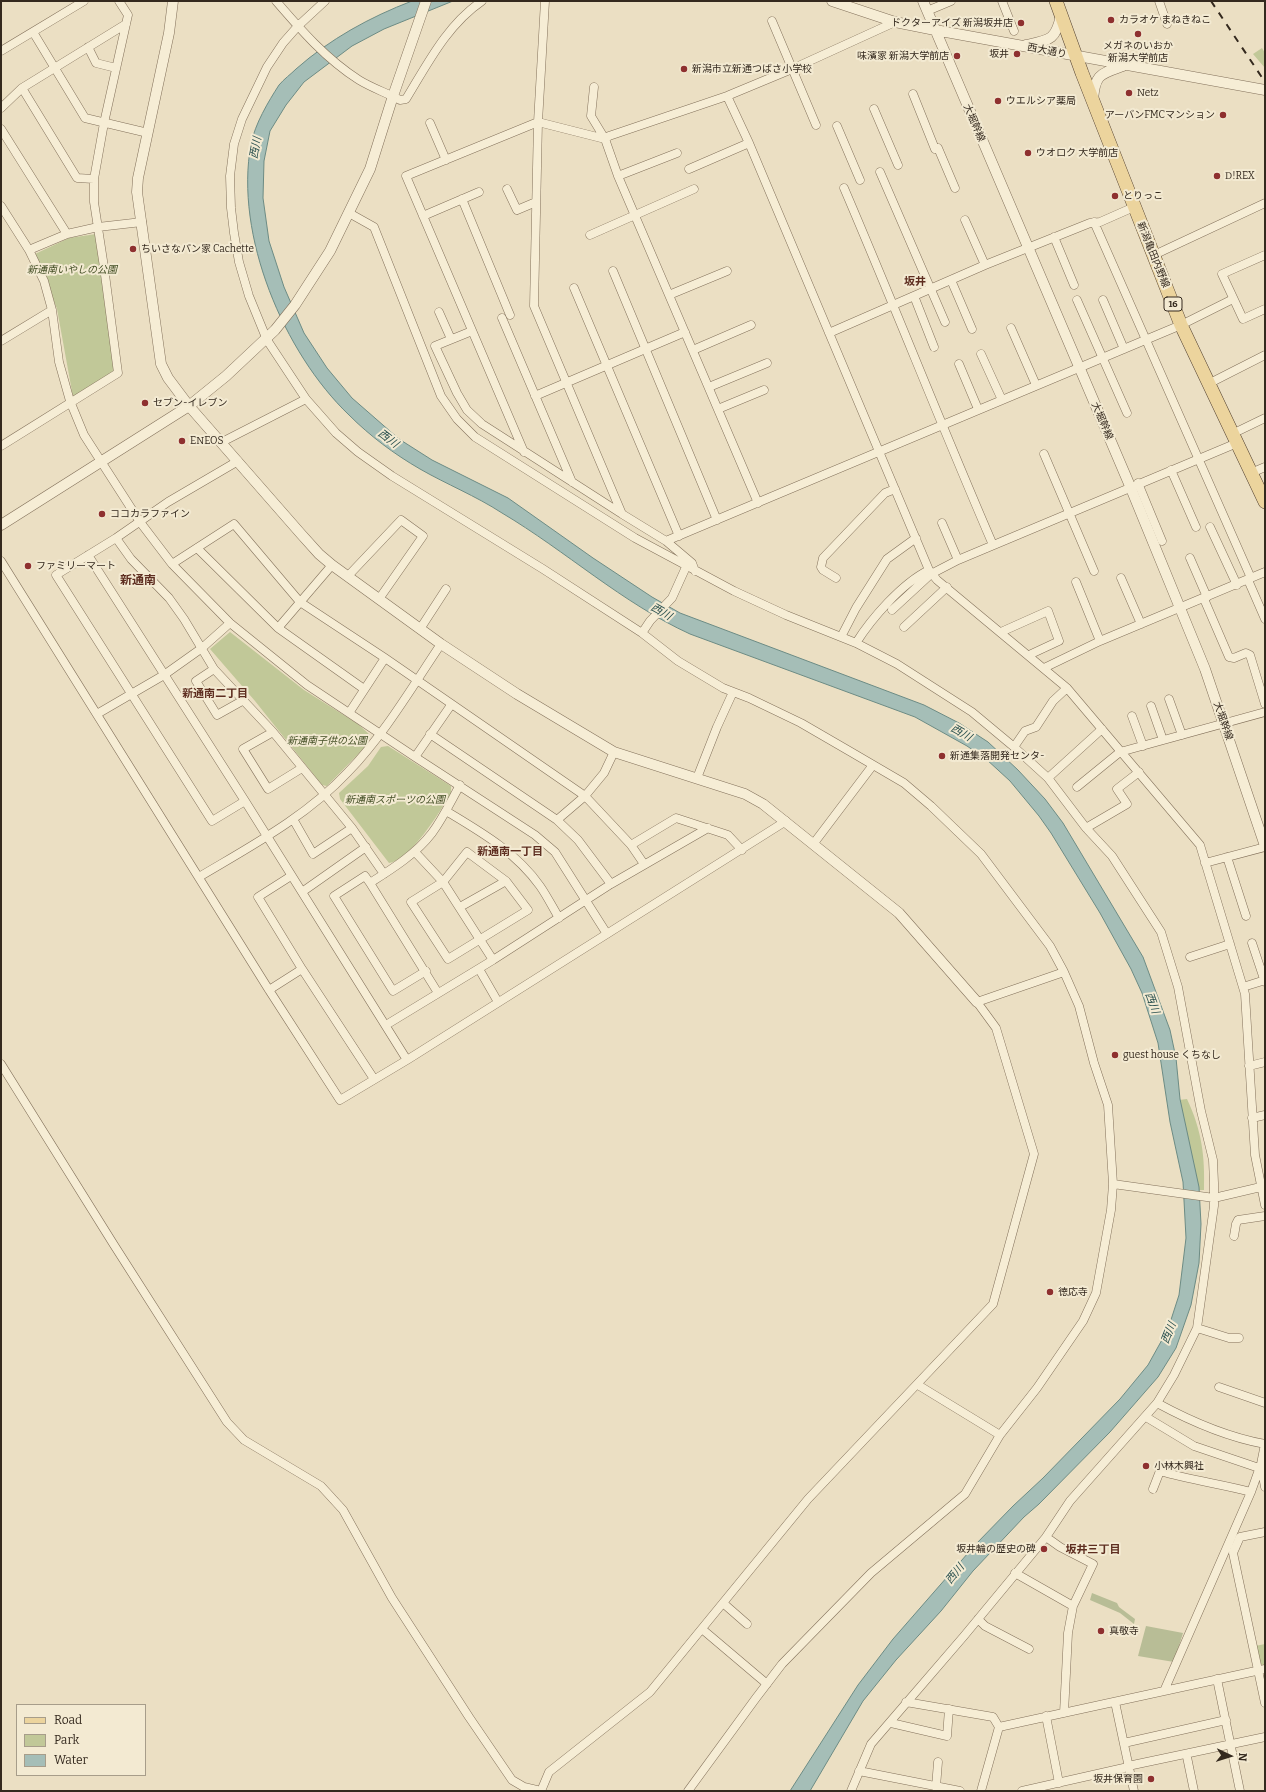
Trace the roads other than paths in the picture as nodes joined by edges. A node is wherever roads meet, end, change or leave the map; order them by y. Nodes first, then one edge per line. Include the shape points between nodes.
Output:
1 (84, 1) edge
2 (119, 1) edge
3 (173, 1) edge
4 (276, 1) edge
5 (325, 1) edge
6 (426, 1) edge
7 (482, 1) edge
8 (545, 1) edge
9 (832, 1) edge
10 (923, 1) edge
11 (950, 1) edge
12 (1002, 1) edge
13 (1056, 1) edge
14 (1159, 1) edge
15 (927, 11) junction
16 (1061, 14) junction
17 (772, 21) dead end
18 (895, 22) junction
19 (126, 24) junction
20 (1168, 24) dead end
21 (298, 26) junction
22 (935, 30) junction
23 (33, 32) junction
24 (1014, 32) dead end
25 (1022, 46) junction
26 (88, 47) junction
27 (1, 51) edge
28 (1077, 57) junction
29 (1125, 66) junction
30 (55, 68) junction
31 (116, 68) junction
32 (792, 69) junction
33 (594, 87) dead end
34 (22, 88) junction
35 (1265, 90) edge
36 (913, 94) dead end
37 (393, 96) junction
38 (728, 96) junction
39 (1093, 100) junction
40 (1, 108) edge
41 (874, 109) dead end
42 (538, 122) junction
43 (430, 123) dead end
44 (104, 124) junction
45 (816, 125) dead end
46 (837, 126) dead end
47 (1, 129) edge
48 (148, 133) junction
49 (605, 139) junction
50 (749, 143) junction
51 (677, 153) dead end
52 (446, 160) junction
53 (898, 165) dead end
54 (689, 169) dead end
55 (880, 172) dead end
56 (618, 176) junction
57 (94, 179) junction
58 (860, 180) dead end
59 (844, 188) dead end
60 (955, 188) dead end
61 (508, 189) dead end
62 (694, 189) dead end
63 (480, 192) dead end
64 (462, 199) junction
65 (536, 202) junction
66 (1265, 203) edge
67 (1, 206) edge
68 (1134, 207) junction
69 (349, 213) junction
70 (634, 215) junction
71 (423, 216) junction
72 (965, 220) dead end
73 (142, 222) junction
74 (1094, 222) junction
75 (98, 227) junction
76 (67, 234) junction
77 (590, 235) dead end
78 (1054, 237) junction
79 (1028, 248) junction
80 (29, 250) junction
81 (1154, 255) junction
82 (1265, 255) edge
83 (985, 265) junction
84 (612, 271) dead end
85 (727, 271) dead end
86 (951, 280) junction
87 (1074, 285) dead end
88 (574, 288) dead end
89 (929, 289) junction
90 (670, 296) junction
91 (914, 296) junction
92 (1234, 299) junction
93 (1077, 300) dead end
94 (1103, 300) dead end
95 (894, 305) junction
96 (1265, 309) edge
97 (52, 310) junction
98 (439, 312) dead end
99 (945, 322) dead end
100 (751, 325) dead end
101 (1181, 325) junction
102 (1011, 328) dead end
103 (972, 329) dead end
104 (472, 331) junction
105 (685, 332) junction
106 (829, 333) junction
107 (451, 339) junction
108 (267, 340) junction
109 (1145, 340) junction
110 (1, 342) edge
111 (934, 347) dead end
112 (1124, 348) junction
113 (646, 350) junction
114 (693, 350) junction
115 (981, 354) dead end
116 (1265, 355) edge
117 (1102, 358) junction
118 (767, 363) dead end
119 (959, 364) dead end
120 (607, 366) junction
121 (1078, 367) junction
122 (567, 384) junction
123 (1208, 384) junction
124 (1036, 385) junction
125 (709, 387) junction
126 (764, 390) dead end
127 (535, 396) junction
128 (306, 399) junction
129 (1002, 400) junction
130 (70, 401) junction
131 (189, 406) junction
132 (978, 409) junction
133 (718, 410) junction
134 (1127, 413) dead end
135 (1265, 418) edge
136 (941, 425) junction
137 (1234, 438) junction
138 (222, 442) junction
139 (1, 446) edge
140 (524, 452) junction
141 (879, 452) junction
142 (1044, 454) dead end
143 (1198, 458) junction
144 (238, 461) junction
145 (100, 462) junction
146 (1265, 466) edge
147 (1171, 470) junction
148 (1251, 473) junction
149 (572, 482) junction
150 (1134, 485) junction
151 (895, 490) junction
152 (1265, 502) edge
153 (758, 503) junction
154 (1069, 513) junction
155 (622, 514) junction
156 (717, 520) junction
157 (140, 522) junction
158 (942, 523) dead end
159 (1, 525) edge
160 (1196, 527) dead end
161 (1210, 527) dead end
162 (679, 536) junction
163 (116, 538) junction
164 (916, 538) junction
165 (666, 541) junction
166 (1162, 541) dead end
167 (993, 545) junction
168 (197, 548) junction
169 (88, 555) junction
170 (1190, 558) dead end
171 (958, 560) junction
172 (1, 561) edge
173 (172, 564) junction
174 (332, 565) junction
175 (686, 567) junction
176 (696, 571) junction
177 (1094, 571) dead end
178 (930, 572) junction
179 (1265, 572) edge
180 (348, 576) junction
181 (836, 578) dead end
182 (1121, 578) dead end
183 (1249, 579) junction
184 (1076, 582) dead end
185 (1237, 585) junction
186 (947, 587) junction
187 (446, 589) dead end
188 (1205, 598) junction
189 (379, 599) junction
190 (300, 602) junction
191 (1180, 608) junction
192 (892, 610) dead end
193 (1265, 619) edge
194 (230, 623) junction
195 (1141, 624) junction
196 (904, 627) dead end
197 (278, 628) junction
198 (420, 629) junction
199 (1001, 632) junction
200 (642, 633) junction
201 (841, 637) junction
202 (1100, 641) junction
203 (856, 643) junction
204 (441, 644) junction
205 (202, 648) junction
206 (1029, 655) junction
207 (385, 658) junction
208 (1044, 668) junction
209 (214, 669) junction
210 (164, 675) junction
211 (417, 680) junction
212 (1067, 688) junction
213 (364, 689) junction
214 (733, 692) junction
215 (131, 694) junction
216 (1170, 699) dead end
217 (242, 701) junction
218 (1265, 704) edge
219 (451, 705) junction
220 (1151, 706) dead end
221 (1265, 712) edge
222 (349, 713) junction
223 (97, 714) junction
224 (1132, 716) dead end
225 (1224, 724) junction
226 (1102, 729) junction
227 (273, 732) junction
228 (380, 733) junction
229 (430, 734) junction
230 (1182, 735) junction
231 (1163, 740) junction
232 (1143, 746) junction
233 (1014, 747) junction
234 (614, 752) junction
235 (1120, 752) junction
236 (415, 757) junction
237 (873, 765) junction
238 (302, 768) junction
239 (1139, 772) junction
240 (697, 778) junction
241 (1048, 778) junction
242 (460, 785) junction
243 (1078, 787) dead end
244 (324, 794) junction
245 (585, 796) junction
246 (245, 801) junction
247 (446, 812) junction
248 (293, 819) junction
249 (557, 820) junction
250 (786, 821) junction
251 (352, 828) junction
252 (708, 828) junction
253 (1086, 828) junction
254 (266, 837) junction
255 (814, 843) junction
256 (630, 845) junction
257 (366, 847) junction
258 (1265, 847) edge
259 (742, 850) junction
260 (415, 852) junction
261 (1227, 858) junction
262 (1205, 863) junction
263 (644, 864) junction
264 (384, 874) junction
265 (291, 876) junction
266 (199, 877) junction
267 (506, 881) junction
268 (443, 882) junction
269 (370, 883) junction
270 (611, 884) junction
271 (302, 892) junction
272 (586, 900) junction
273 (460, 907) junction
274 (1246, 916) dead end
275 (559, 918) junction
276 (607, 934) junction
277 (479, 940) junction
278 (1252, 943) dead end
279 (1230, 944) junction
280 (1190, 957) dead end
281 (493, 960) junction
282 (302, 969) junction
283 (479, 969) junction
284 (426, 971) junction
285 (1064, 972) junction
286 (1265, 981) edge
287 (1243, 988) junction
288 (269, 990) junction
289 (438, 993) junction
290 (498, 1002) junction
291 (977, 1002) junction
292 (386, 1025) junction
293 (407, 1060) junction
294 (1265, 1062) edge
295 (1, 1064) edge
296 (1249, 1066) junction
297 (374, 1079) junction
298 (1265, 1115) edge
299 (1252, 1118) junction
300 (1113, 1184) junction
301 (1263, 1187) edge
302 (1214, 1198) junction
303 (1265, 1205) edge
304 (1265, 1216) edge
305 (1234, 1236) dead end
306 (1197, 1328) junction
307 (1239, 1338) dead end
308 (918, 1385) junction
309 (1219, 1388) dead end
310 (1157, 1402) junction
311 (1265, 1402) edge
312 (1146, 1417) junction
313 (1000, 1435) junction
314 (1265, 1444) edge
315 (1260, 1466) junction
316 (1265, 1487) edge
317 (1153, 1489) dead end
318 (1251, 1492) junction
319 (1265, 1532) edge
320 (1232, 1533) junction
321 (1046, 1537) junction
322 (1240, 1537) junction
323 (1015, 1573) junction
324 (723, 1603) junction
325 (1073, 1606) junction
326 (978, 1619) junction
327 (747, 1624) dead end
328 (702, 1630) junction
329 (1029, 1649) dead end
330 (1261, 1670) edge
331 (1217, 1679) junction
332 (767, 1684) junction
333 (1164, 1691) junction
334 (906, 1702) junction
335 (1115, 1702) junction
336 (1265, 1703) edge
337 (949, 1710) junction
338 (1064, 1712) junction
339 (1046, 1716) junction
340 (1226, 1720) junction
341 (890, 1723) junction
342 (999, 1727) junction
343 (1265, 1736) edge
344 (1124, 1743) junction
345 (1231, 1744) junction
346 (1186, 1757) dead end
347 (938, 1762) dead end
348 (1128, 1766) junction
349 (859, 1771) junction
350 (1059, 1782) junction
351 (936, 1787) junction
352 (541, 1791) edge
353 (688, 1791) edge
354 (851, 1791) edge
355 (960, 1791) edge
356 (981, 1791) edge
357 (1022, 1791) edge
358 (1134, 1791) edge
359 (1194, 1791) edge
360 (1240, 1791) edge

1 - 23 street
2 - 19 street via 128,15
3 - 48 street via 169,33
4 - 21 street
5 - 21 street
6 - 37 street
7 - 37 street via 451,29 406,99 400,100
8 - 42 street
9 - 18 street, 西大通り
10 - 15 street, 大堀幹線
11 - 15 street
12 - 24 street
13 - 16 main road, 新潟亀田内野線 / 16
14 - 20 street
15 - 22 street, 大堀幹線
16 - 25 street via 1054,36
16 - 28 main road, 新潟亀田内野線 / 16
17 - 32 street
18 - 22 street, 西大通り
18 - 32 street
19 - 26 street
19 - 31 street
21 - 37 street via 334,63 360,81
21 - 108 street via 283,43 242,118 234,144 230,176 231,208 239,262 249,296
22 - 25 street, 西大通り
22 - 79 street, 大堀幹線
23 - 27 street
23 - 30 street
25 - 28 street, 西大通り
26 - 30 street
26 - 31 street via 96,63
28 - 29 street, 西大通り
28 - 39 main road, 新潟亀田内野線 / 16
29 - 35 street, 西大通り
29 - 39 street via 1098,76
30 - 34 street
30 - 44 street via 85,118
31 - 44 street
32 - 38 street
32 - 45 street
33 - 49 street via 591,116
34 - 40 street
34 - 57 street via 77,178
36 - 60 street
37 - 69 street via 370,169
38 - 49 street
38 - 50 street
39 - 68 main road, 新潟亀田内野線 / 16
41 - 53 street
42 - 49 street
42 - 52 street
42 - 65 street
43 - 52 street
44 - 48 street
44 - 57 street
46 - 58 street
47 - 76 street
48 - 73 street via 137,192
49 - 56 street
50 - 54 street
50 - 106 street
51 - 56 street
52 - 71 street via 406,176
55 - 89 street
56 - 70 street
57 - 75 street
59 - 95 street
61 - 65 street via 517,210
62 - 70 street
63 - 64 street
64 - 71 street
64 - 127 street
65 - 122 street via 534,306
66 - 81 street
67 - 80 street
68 - 74 street via 1100,222
68 - 81 main road, 新潟亀田内野線 / 16
69 - 108 street via 330,251 295,305
69 - 175 street via 374,227 441,396 457,419 475,437 635,538
70 - 77 street
70 - 90 street
71 - 104 street
72 - 83 street
73 - 75 street
73 - 131 street via 161,364
74 - 78 street
74 - 109 street
75 - 76 street
75 - 130 street via 118,373
76 - 80 street
78 - 79 street
78 - 87 street
79 - 83 street
79 - 121 street, 大堀幹線
80 - 97 street via 44,281
81 - 101 main road, 新潟亀田内野線 / 16
82 - 92 street via 1222,274
83 - 86 street
84 - 113 street
85 - 90 street
86 - 89 street
86 - 103 street
88 - 120 street
89 - 91 street
89 - 99 street
90 - 105 street
91 - 95 street
91 - 111 street
92 - 96 street via 1243,320
92 - 101 street
93 - 117 street
94 - 112 street
95 - 106 street
95 - 136 street
97 - 110 street
97 - 130 street via 60,362
98 - 107 street
100 - 114 street
101 - 109 street
101 - 123 main road, 新潟亀田内野線 / 16
102 - 124 street
104 - 107 street
104 - 140 street
105 - 113 street
105 - 114 street
106 - 141 street
107 - 140 street via 435,346 467,410 482,424
108 - 128 street
108 - 131 street
109 - 112 street
109 - 143 street
112 - 117 street
113 - 120 street
113 - 156 street
114 - 125 street
115 - 129 street
116 - 123 street
117 - 121 street
117 - 134 street
118 - 125 street
119 - 132 street
120 - 122 street
120 - 162 street
121 - 124 street
121 - 150 street, 大堀幹線
122 - 127 street
122 - 155 street
123 - 137 main road, 新潟亀田内野線 / 16
124 - 129 street
125 - 133 street
126 - 133 street
127 - 149 street
128 - 138 street
128 - 200 street via 336,433 392,476
129 - 132 street
130 - 139 street
130 - 145 street via 84,435
131 - 138 street
131 - 145 street
132 - 136 street
133 - 153 street
135 - 137 street
136 - 141 street
136 - 167 street
137 - 143 street
137 - 148 main road, 新潟亀田内野線 / 16
138 - 144 street
140 - 149 street
141 - 151 street
141 - 153 street
142 - 154 street
143 - 147 street
143 - 183 street
144 - 157 street via 168,502
144 - 174 street via 319,554
145 - 157 street
145 - 159 street
146 - 148 street
147 - 150 street
147 - 160 street
148 - 152 main road, 新潟亀田内野線 / 16
149 - 155 street
150 - 154 street
150 - 166 street
150 - 191 street, 大堀幹線
151 - 164 street
151 - 181 street via 885,493 823,558 820,567
153 - 156 street
154 - 167 street
154 - 177 street
155 - 165 street
156 - 162 street
157 - 163 street
157 - 173 street
158 - 171 street
161 - 185 street
162 - 165 street
163 - 169 street
163 - 205 street via 131,559 168,598
164 - 178 street
164 - 201 street via 887,559
165 - 176 street via 692,563
167 - 171 street
168 - 173 street
168 - 190 street via 234,524
168 - 197 street
169 - 210 street
169 - 215 street via 56,575
170 - 188 street
171 - 178 street
172 - 223 street
173 - 194 street
174 - 180 street
174 - 190 street
175 - 176 street
175 - 200 street via 672,598
176 - 201 street via 786,615
178 - 186 street
178 - 192 street
178 - 203 street via 918,576 892,599 875,616
179 - 183 street
180 - 189 street
180 - 189 street via 401,520 423,536
182 - 195 street
183 - 185 street
183 - 193 street
184 - 202 street
185 - 188 street
186 - 196 street
186 - 199 street
187 - 198 street
188 - 191 street
188 - 218 street via 1229,657 1234,658 1246,653 1250,655
189 - 198 street
190 - 197 street
190 - 207 street
191 - 195 street
191 - 225 street, 大堀幹線 via 1206,669
194 - 205 street
194 - 222 street via 307,685
195 - 202 street
197 - 213 street
198 - 204 street
199 - 206 street
199 - 206 street via 1048,611 1059,641
200 - 214 street via 678,661
201 - 203 street
202 - 208 street
203 - 233 street via 938,689 972,712
204 - 211 street
204 - 234 street via 517,694
205 - 209 street
205 - 210 street
206 - 208 street
207 - 211 street
207 - 213 street
208 - 212 street
209 - 217 street
209 - 217 street via 196,681 217,715
210 - 215 street
210 - 246 street
211 - 219 street
211 - 228 street
212 - 226 street
212 - 233 street via 1053,701 1036,727 1025,731
213 - 222 street
214 - 237 street via 801,723
214 - 240 street via 716,727
215 - 223 street
215 - 246 street via 212,821
216 - 230 street
217 - 227 street
219 - 229 street
219 - 245 street
220 - 231 street
221 - 225 street
222 - 228 street
223 - 266 street
224 - 232 street
225 - 230 street
225 - 258 street, 大堀幹線
226 - 235 street
226 - 241 street
227 - 238 street
227 - 238 street via 243,749 268,789
228 - 236 street
228 - 244 street via 361,759
229 - 236 street
229 - 249 street
230 - 231 street
231 - 232 street
232 - 235 street
233 - 241 street
234 - 240 street
234 - 245 street via 604,773
235 - 239 street
235 - 243 street
236 - 242 street
237 - 255 street
237 - 285 street via 904,783 958,830 981,854 1050,946
238 - 244 street
239 - 253 street via 1117,789 1127,804
239 - 262 street via 1200,845
240 - 250 street via 745,794
241 - 253 street
242 - 247 street
242 - 272 street via 535,835 555,852
244 - 248 street
244 - 251 street
245 - 249 street
245 - 256 street
246 - 254 street
247 - 260 street
247 - 275 street via 488,836 515,857 540,886
248 - 251 street via 313,854
248 - 254 street
249 - 270 street via 578,840
250 - 255 street
250 - 259 street
251 - 257 street
252 - 256 street via 676,818
252 - 259 street via 728,835
252 - 263 street
253 - 302 street via 1112,856 1161,932 1178,988 1213,1160
254 - 265 street
254 - 266 street
255 - 291 street via 899,912
256 - 263 street
257 - 264 street
257 - 271 street
258 - 261 street
259 - 276 street
260 - 264 street
260 - 268 street
261 - 262 street
261 - 274 street
262 - 279 street
263 - 270 street
264 - 269 street
265 - 271 street
265 - 282 street via 258,897
266 - 288 street
267 - 268 street via 468,852
267 - 273 street
267 - 277 street via 528,910
268 - 273 street
268 - 277 street via 411,902 448,959
269 - 284 street
269 - 284 street via 364,876 334,896 393,991
270 - 272 street
271 - 292 street
272 - 275 street
272 - 276 street
273 - 277 street
275 - 281 street
276 - 290 street
277 - 281 street
278 - 286 street
279 - 280 street
279 - 287 street
281 - 283 street
282 - 288 street
282 - 297 street
283 - 289 street
283 - 290 street
284 - 289 street
285 - 291 street
285 - 300 street via 1079,1006 1108,1105
286 - 287 street
287 - 296 street
288 - 297 street via 340,1100
289 - 292 street
290 - 293 street
291 - 308 street via 996,1028 1034,1154 993,1304
292 - 293 street
293 - 297 street
294 - 296 street
295 - 352 street via 227,1422 244,1440 321,1486 343,1510 392,1598 512,1780 524,1787
296 - 299 street
298 - 299 street
299 - 301 street via 1255,1155
300 - 302 street
300 - 313 street via 1111,1210 1096,1293 1083,1321 1037,1388
301 - 302 street
301 - 303 street
302 - 306 street
304 - 305 street via 1238,1220
306 - 307 street via 1228,1338
306 - 310 street via 1174,1375
308 - 313 street
308 - 324 street via 808,1499
309 - 311 street
310 - 312 street
310 - 314 street via 1181,1416 1228,1436
312 - 315 street via 1194,1446
312 - 321 street via 1070,1501
313 - 332 street via 965,1494 871,1574 782,1664
314 - 315 street
315 - 316 street
315 - 318 street
317 - 318 street via 1160,1472
318 - 320 street
319 - 322 street
320 - 322 street
320 - 333 street
321 - 323 street
321 - 325 street via 1093,1564
322 - 330 street via 1233,1553
323 - 325 street
323 - 326 street
324 - 327 street
324 - 328 street
325 - 338 street via 1068,1633
326 - 329 street via 985,1626
326 - 334 street
328 - 332 street
328 - 352 street via 650,1692 549,1772
330 - 331 street
330 - 336 street
331 - 333 street
331 - 340 street
332 - 353 street
333 - 335 street
334 - 337 street
334 - 341 street
335 - 338 street
335 - 344 street
337 - 341 street via 947,1736
337 - 342 street via 994,1717
338 - 339 street
339 - 342 street
339 - 350 street
340 - 344 street
340 - 345 street
341 - 349 street via 872,1744
342 - 356 street
343 - 345 street
344 - 348 street
345 - 348 street
345 - 360 street
346 - 359 street
347 - 351 street
348 - 350 street
348 - 358 street
349 - 351 street
349 - 354 street
350 - 357 street
351 - 355 street

